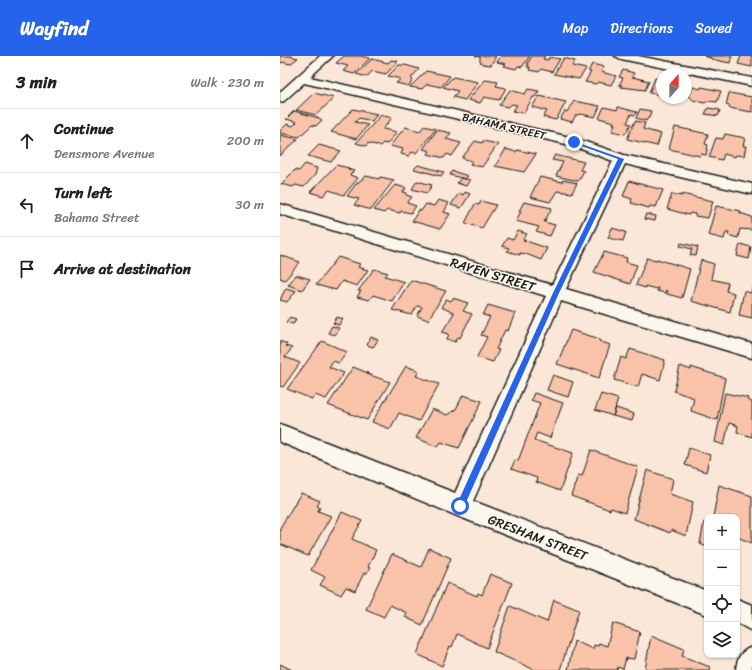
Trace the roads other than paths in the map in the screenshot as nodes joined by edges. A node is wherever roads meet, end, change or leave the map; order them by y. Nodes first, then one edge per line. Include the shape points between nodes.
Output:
1 (327, 56) edge
2 (621, 56) edge
3 (302, 79) junction
4 (752, 82) edge
5 (280, 98) edge
6 (621, 159) junction
7 (752, 189) edge
8 (280, 209) edge
9 (556, 293) junction
10 (752, 351) edge
11 (280, 433) edge
12 (460, 506) junction
13 (704, 602) edge
14 (740, 612) edge
15 (752, 619) edge
16 (752, 658) edge
17 (748, 670) edge

1 - 3 street
2 - 4 street
3 - 5 street
3 - 6 street, BAHAMA STREET via 574,142
6 - 7 street, BAHAMA STREET
6 - 9 street
8 - 9 street, RAYEN STREET
9 - 10 street, RAYEN STREET
9 - 12 street
11 - 12 street, GRESHAM STREET
12 - 13 street, GRESHAM STREET
14 - 15 street
16 - 17 street

